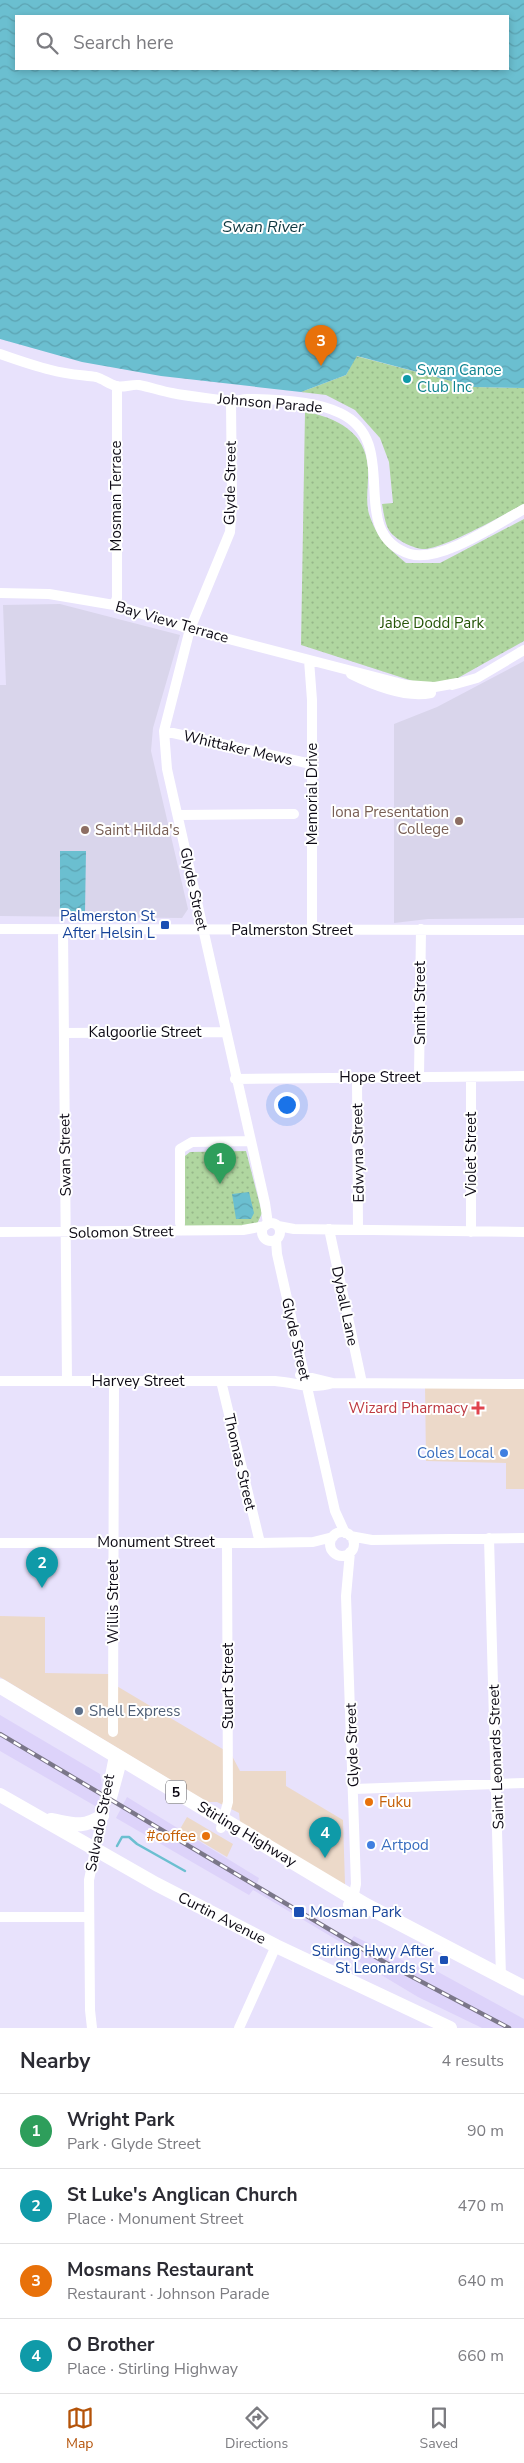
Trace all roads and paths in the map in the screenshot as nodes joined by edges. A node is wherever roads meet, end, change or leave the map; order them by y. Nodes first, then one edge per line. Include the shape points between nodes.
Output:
1 (0, 354) edge
2 (117, 386) junction
3 (231, 402) junction
4 (524, 509) edge
5 (0, 593) edge
6 (114, 605) junction
7 (190, 629) junction
8 (524, 650) edge
9 (309, 660) junction
10 (164, 731) junction
11 (311, 764) junction
12 (294, 814) dead end
13 (179, 816) junction
14 (0, 929) edge
15 (63, 929) junction
16 (312, 929) junction
17 (421, 929) junction
18 (203, 930) junction
19 (524, 930) edge
20 (225, 1032) junction
21 (64, 1033) junction
22 (524, 1076) edge
23 (419, 1077) junction
24 (471, 1077) junction
25 (357, 1078) junction
26 (235, 1079) junction
27 (250, 1141) junction
28 (180, 1223) dead end
29 (358, 1228) junction
30 (329, 1229) junction
31 (272, 1231) junction
32 (0, 1232) edge
33 (66, 1232) junction
34 (471, 1232) junction
35 (524, 1232) edge
36 (0, 1381) edge
37 (114, 1381) junction
38 (221, 1381) junction
39 (305, 1381) junction
40 (67, 1382) junction
41 (362, 1383) junction
42 (524, 1384) edge
43 (524, 1533) edge
44 (489, 1538) junction
45 (524, 1538) edge
46 (112, 1542) junction
47 (313, 1542) junction
48 (344, 1542) junction
49 (0, 1543) edge
50 (227, 1543) junction
51 (260, 1543) junction
52 (0, 1686) edge
53 (0, 1696) edge
54 (114, 1732) dead end
55 (117, 1762) junction
56 (497, 1784) junction
57 (524, 1784) edge
58 (354, 1789) junction
59 (0, 1795) edge
60 (102, 1816) junction
61 (40, 1818) junction
62 (223, 1824) junction
63 (97, 1851) junction
64 (350, 1901) junction
65 (0, 1917) edge
66 (89, 1917) junction
67 (276, 1946) junction
68 (501, 1977) junction
69 (524, 1988) edge
70 (524, 1996) edge
71 (90, 2010) junction
72 (86, 2028) edge
73 (92, 2028) edge
74 (239, 2028) edge
75 (450, 2028) edge

1 - 2 street, Johnson Parade via 51,370 106,380
2 - 3 street, Johnson Parade via 140,385 174,394
2 - 6 street, Mosman Terrace via 117,598
3 - 4 street, Johnson Parade via 247,399 322,406 357,423 374,463 378,525 385,537 408,553 425,556 441,553
3 - 7 street, Glyde Street via 230,532
5 - 6 street, Bay View Terrace via 49,594
6 - 7 street, Bay View Terrace
7 - 9 street, Bay View Terrace
7 - 10 street, Glyde Street
8 - 9 street, Bay View Terrace via 477,678 429,687 406,685
9 - 11 street, Memorial Drive
10 - 11 street, Whittaker Mews
10 - 13 street, Glyde Street via 167,769
11 - 16 street, Memorial Drive
12 - 13 street
13 - 18 street, Glyde Street
14 - 15 street, Palmerston Street
15 - 18 street, Palmerston Street
15 - 21 street, Swan Street
16 - 17 street, Palmerston Street
16 - 18 street, Palmerston Street
17 - 19 street, Palmerston Street
17 - 23 street, Smith Street
18 - 20 street, Glyde Street
20 - 21 street, Kalgoorlie Street
20 - 26 street, Glyde Street
21 - 33 street, Swan Street
22 - 24 street, Hope Street
23 - 24 street, Hope Street
23 - 25 street, Hope Street
24 - 34 street, Violet Street
25 - 26 street, Hope Street
25 - 29 street, Edwyna Street
26 - 27 street, Glyde Street
27 - 28 street via 192,1142 180,1149
27 - 31 street, Glyde Street
29 - 30 street, Solomon Street
29 - 34 street, Solomon Street
30 - 31 street, Solomon Street
30 - 41 street, Dyball Lane
31 - 33 street, Solomon Street
31 - 39 street, Glyde Street
32 - 33 street, Solomon Street
33 - 40 street, Swan Street
34 - 35 street, Solomon Street
36 - 40 street, Harvey Street
37 - 38 street, Harvey Street
37 - 40 street, Harvey Street
37 - 46 street, Willis Street
38 - 39 street, Harvey Street
38 - 51 street, Thomas Street
39 - 41 street, Harvey Street via 320,1386 334,1382
39 - 48 street, Glyde Street
41 - 42 street, Harvey Street
43 - 44 street, Monument Street
44 - 45 street, Monument Street
44 - 48 street, Monument Street
44 - 56 street, Saint Leonards Street
46 - 49 street, Monument Street
46 - 50 street, Monument Street
46 - 54 street, Willis Street
47 - 48 street, Monument Street
47 - 48 street, Monument Street via 331,1548
47 - 51 street, Monument Street
48 - 58 street, Glyde Street
50 - 51 street, Monument Street
50 - 62 street, Stuart Street via 228,1802
52 - 55 highway, Stirling Highway / 5
53 - 55 highway, Stirling Highway / 5
55 - 60 street, Salvado Street
55 - 62 highway, Stirling Highway / 5
55 - 63 street, Salvado Street
56 - 57 street
56 - 58 street
56 - 68 street, Saint Leonards Street
58 - 64 street, Glyde Street via 356,1884
59 - 61 main road, Curtin Avenue
60 - 61 main road via 80,1826
60 - 63 street, Salvado Street
61 - 63 main road, Curtin Avenue
62 - 64 highway, Stirling Highway / 5
63 - 66 street, Salvado Street via 89,1880
63 - 67 main road, Curtin Avenue
64 - 68 highway, Stirling Highway / 5
64 - 70 highway, Stirling Highway / 5
65 - 66 street
66 - 71 street, Salvado Street
67 - 74 street
67 - 75 main road, Curtin Avenue
68 - 69 highway, Stirling Highway / 5
71 - 72 street, Salvado Street
71 - 73 street, Salvado Street

